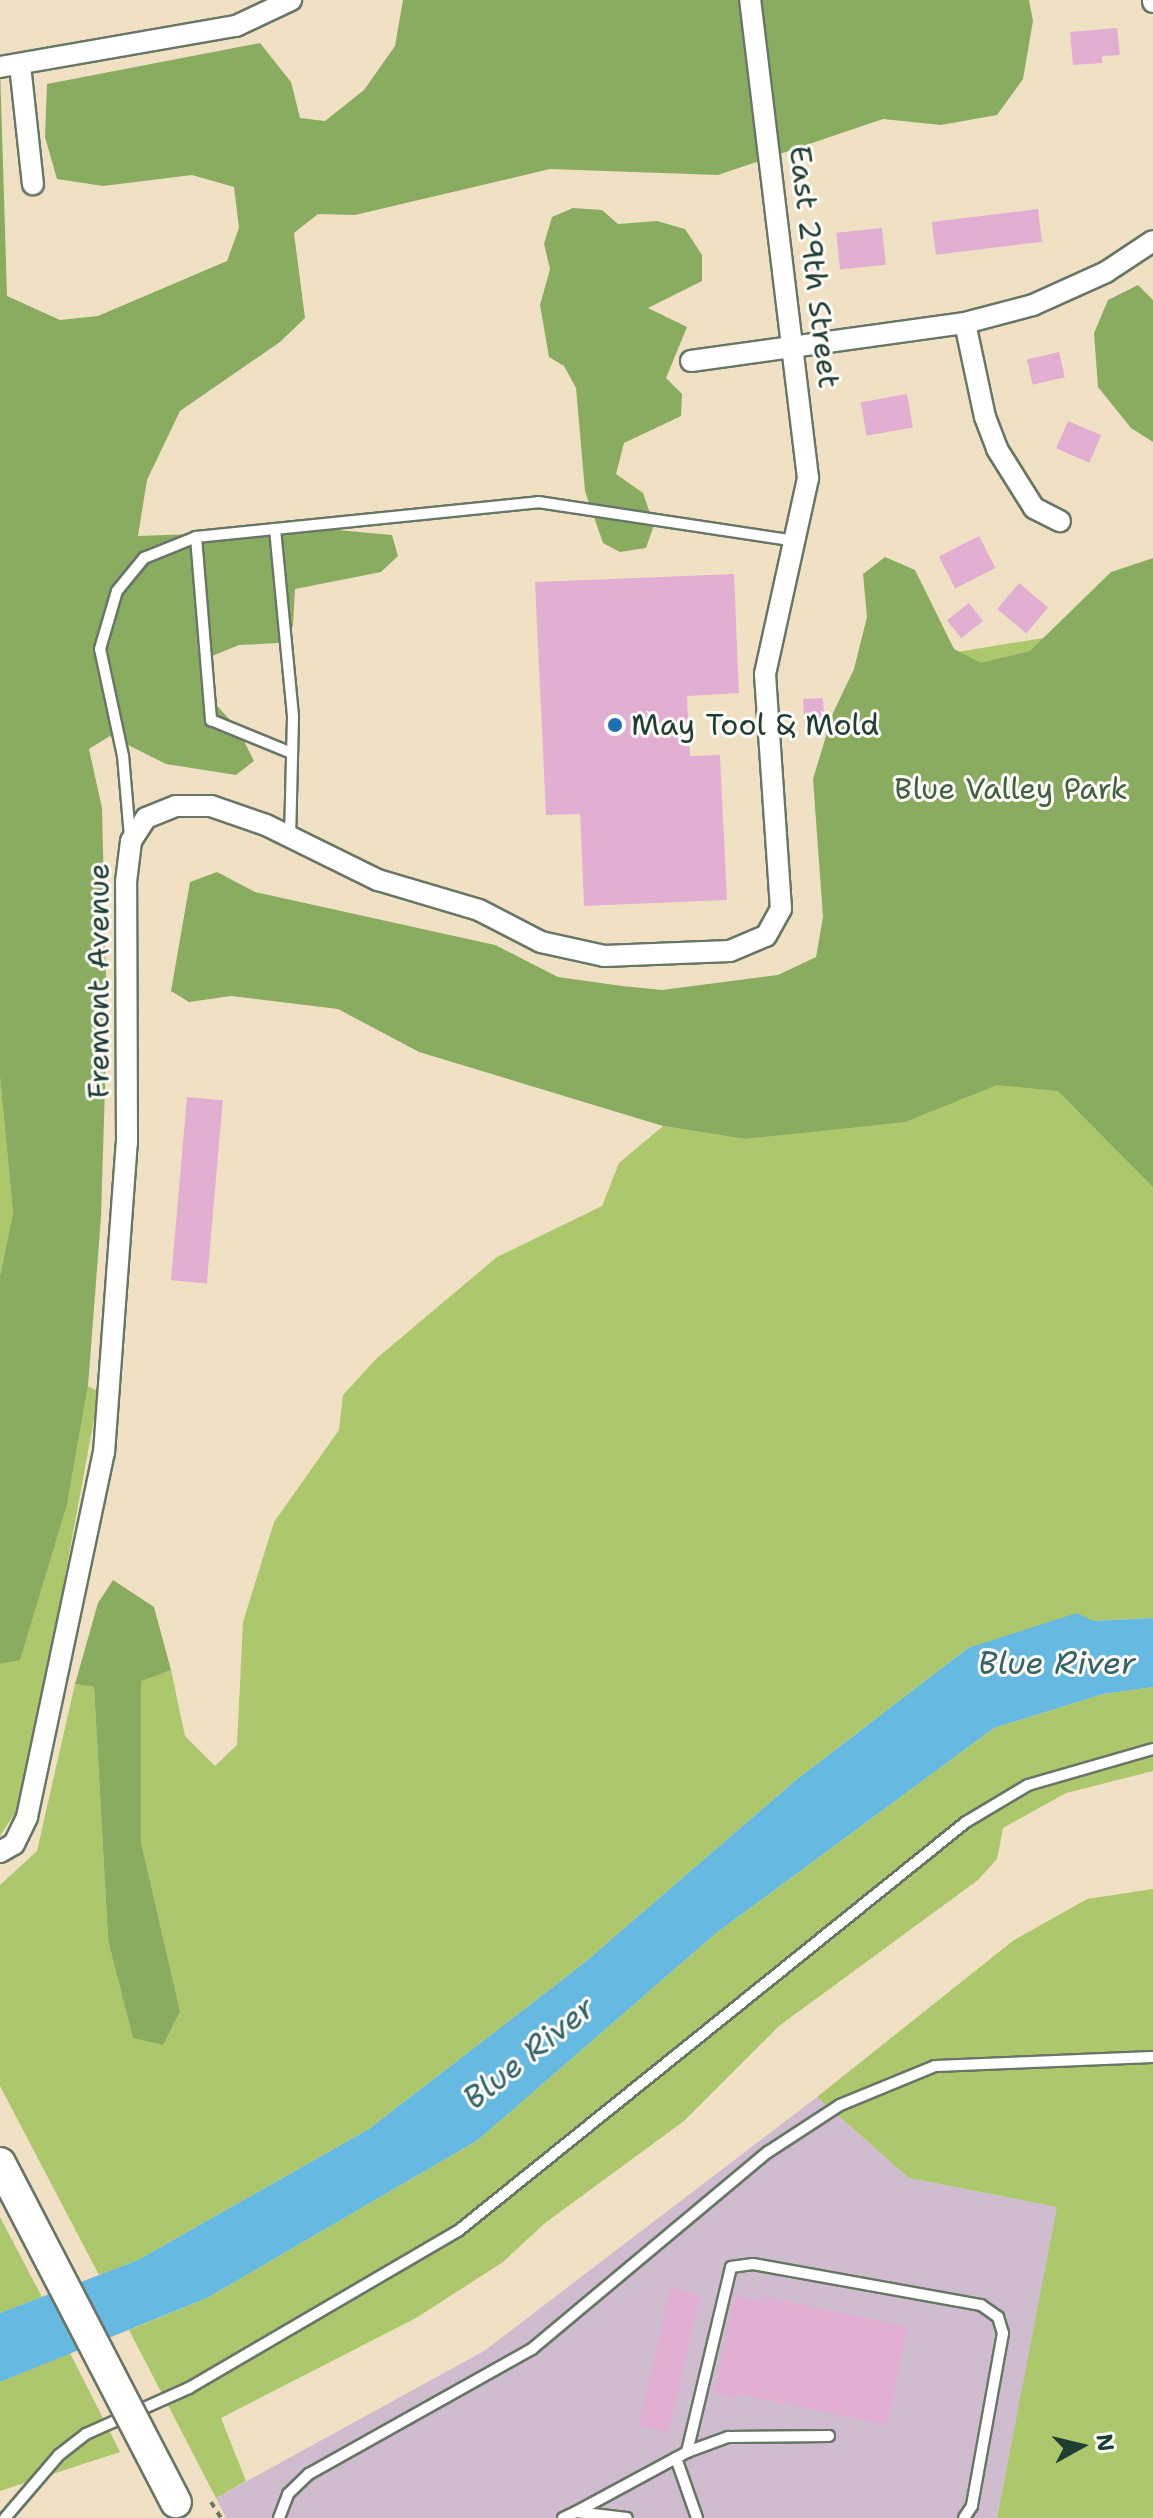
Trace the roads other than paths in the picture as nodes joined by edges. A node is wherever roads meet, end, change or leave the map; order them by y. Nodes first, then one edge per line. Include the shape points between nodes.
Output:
1 (291, 0) edge
2 (750, 0) edge
3 (10, 66) edge
4 (33, 184) dead end
5 (1153, 241) edge
6 (965, 323) junction
7 (795, 344) junction
8 (691, 361) dead end
9 (1060, 521) dead end
10 (275, 529) junction
11 (196, 537) junction
12 (795, 541) junction
13 (292, 753) junction
14 (290, 837) junction
15 (131, 841) junction
16 (1153, 1749) edge
17 (0, 1852) edge
18 (1153, 2057) edge
19 (0, 2163) edge
20 (829, 2436) dead end
21 (687, 2452) junction
22 (676, 2458) junction
23 (176, 2502) dead end
24 (576, 2512) junction
25 (5, 2518) edge
26 (279, 2518) edge
27 (563, 2518) edge
28 (627, 2518) edge
29 (697, 2518) edge
30 (964, 2518) edge

1 - 3 street via 236,26
2 - 7 street, East 29th Street
3 - 4 street
5 - 6 street via 1106,272 1033,305
6 - 7 street
6 - 9 street via 997,449 1034,508
7 - 8 street
7 - 12 street, East 29th Street via 808,478
10 - 11 lane
10 - 12 lane via 538,502
10 - 13 lane
11 - 13 lane via 211,720
11 - 15 lane via 144,558 117,591 100,649 123,756
12 - 14 street, Fremont Avenue via 765,674 781,909 766,936 730,951 604,956 541,942 479,910 378,880
13 - 14 lane
14 - 15 street, Fremont Avenue via 211,806 176,806 146,818
15 - 17 street, Fremont Avenue via 126,882 127,1143 104,1453 27,1817 14,1844
16 - 25 lane via 1028,1785 966,1822 458,2231 189,2388 86,2434 59,2455
18 - 26 lane via 935,2066 840,2105 768,2152 532,2349 309,2474 288,2494
19 - 23 main road, bridge
20 - 21 lane via 728,2437
21 - 22 lane
21 - 30 lane via 731,2267 753,2264 981,2305 998,2317 1003,2333 972,2506
22 - 24 lane
22 - 29 lane
24 - 27 lane
24 - 28 lane

